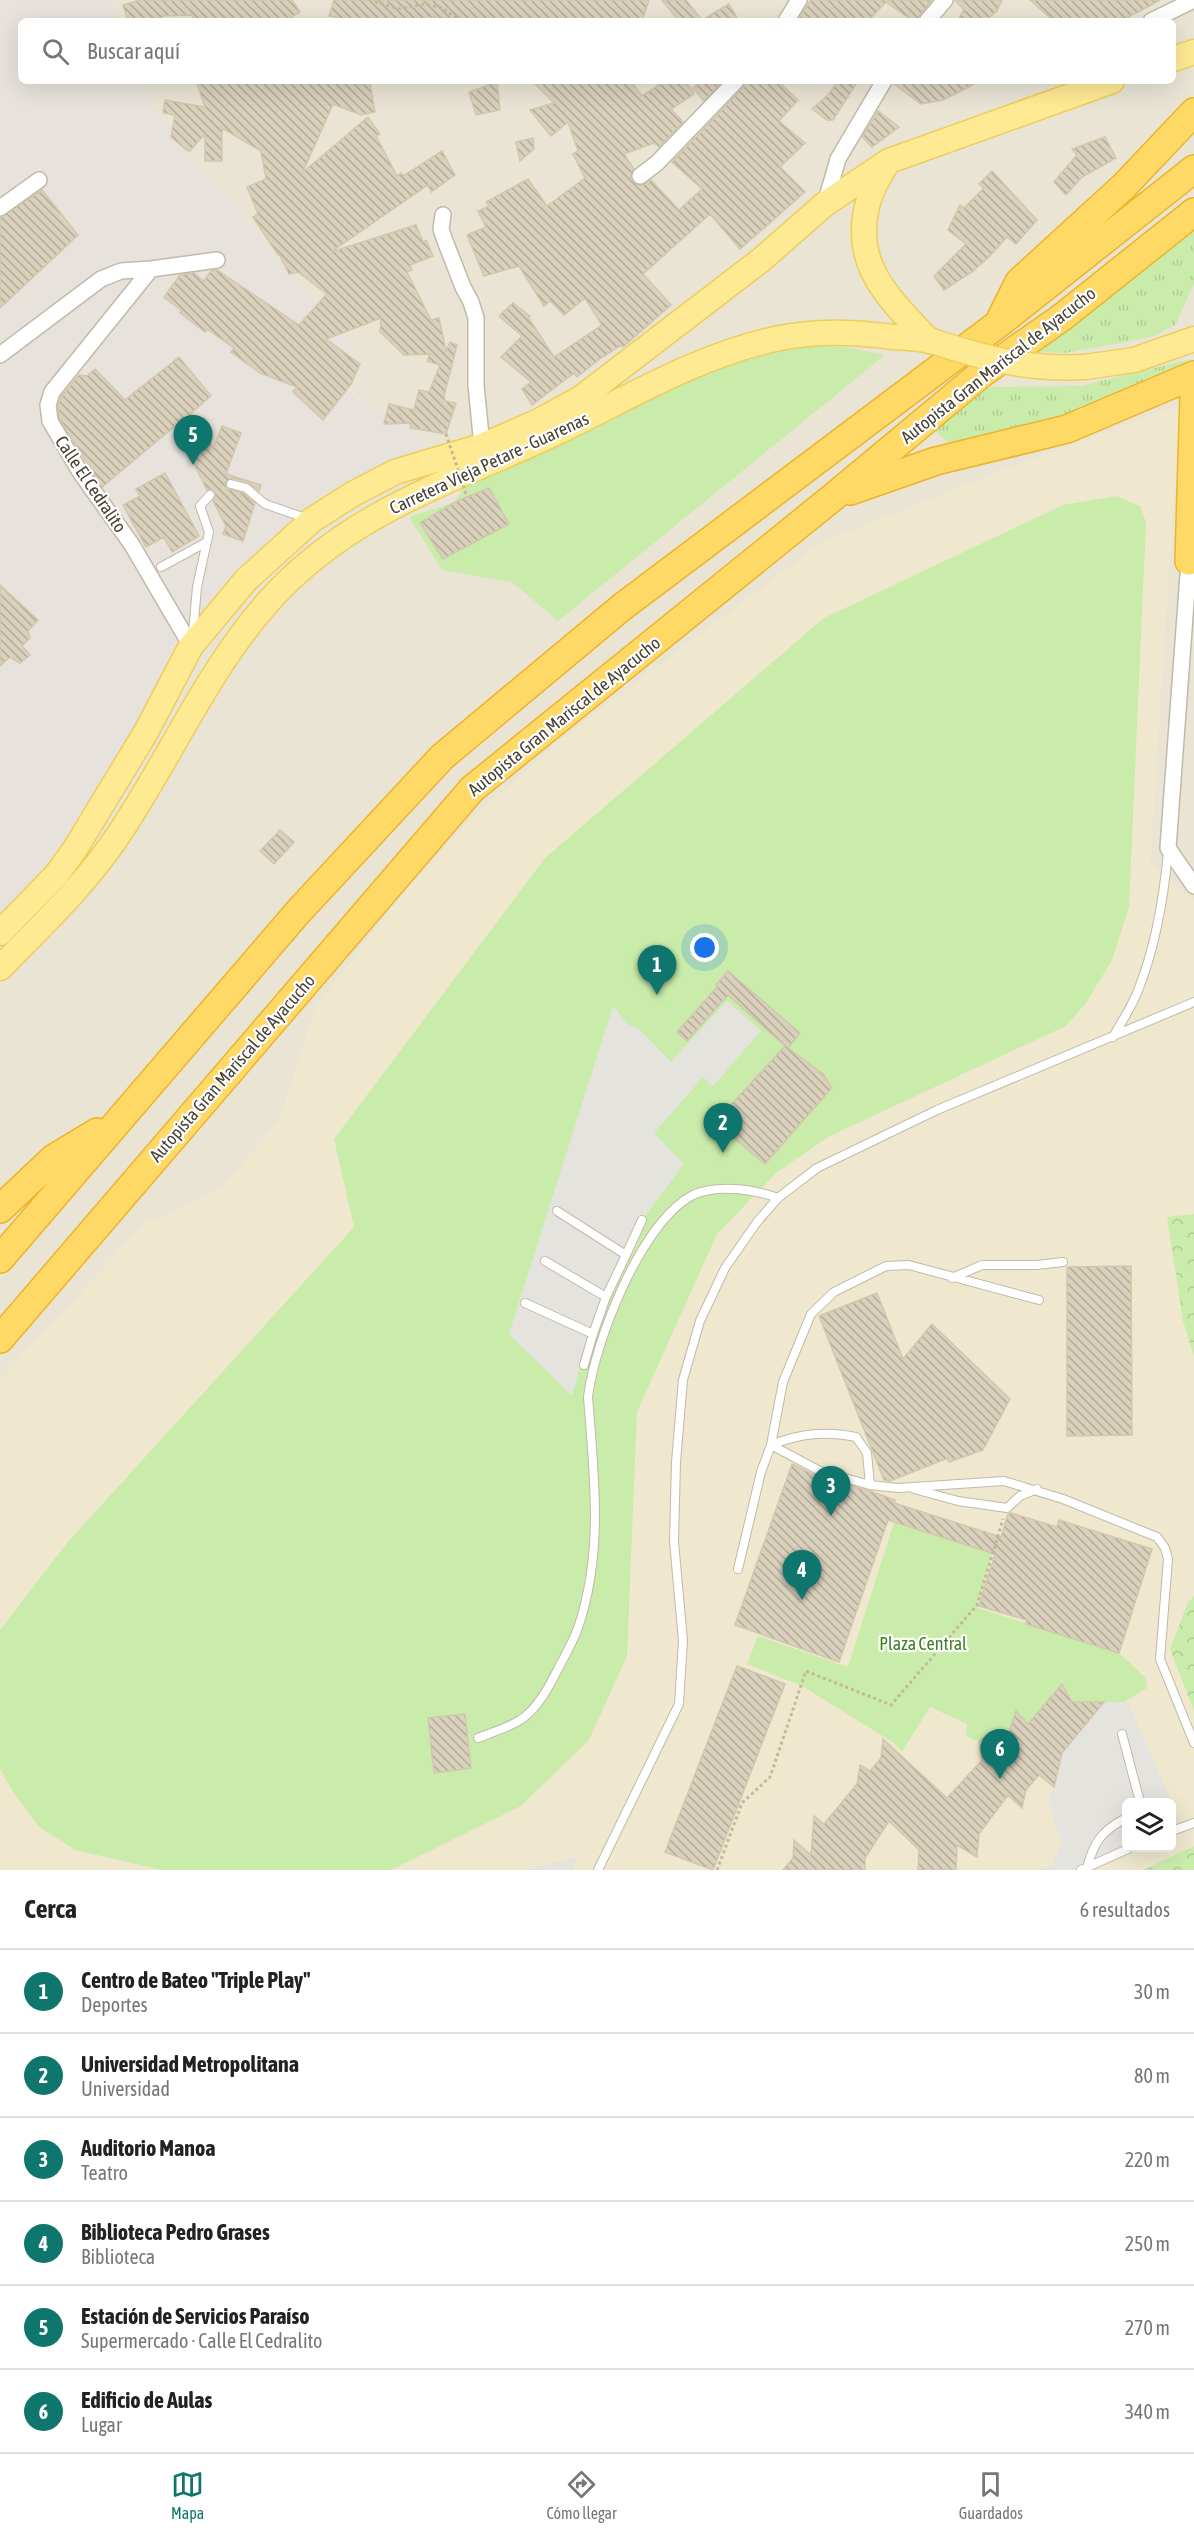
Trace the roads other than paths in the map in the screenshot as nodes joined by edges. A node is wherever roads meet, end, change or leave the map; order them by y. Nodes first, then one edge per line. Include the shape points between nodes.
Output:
1 (798, 0) edge
2 (945, 0) edge
3 (1194, 0) edge
4 (788, 18) edge
5 (930, 18) edge
6 (1157, 18) edge
7 (1194, 52) edge
8 (1176, 58) edge
9 (733, 84) edge
10 (882, 84) edge
11 (1104, 84) edge
12 (1194, 112) edge
13 (889, 161) junction
14 (1194, 169) edge
15 (640, 176) dead end
16 (39, 180) dead end
17 (825, 204) junction
18 (0, 208) edge
19 (1194, 212) edge
20 (443, 215) dead end
21 (217, 260) dead end
22 (151, 269) junction
23 (998, 324) junction
24 (932, 341) junction
25 (1186, 342) edge
26 (0, 355) edge
27 (1188, 385) edge
28 (482, 446) junction
29 (231, 484) dead end
30 (210, 495) dead end
31 (832, 498) junction
32 (312, 520) junction
33 (205, 543) junction
34 (1191, 555) edge
35 (161, 567) dead end
36 (191, 646) junction
37 (1168, 848) junction
38 (1194, 886) edge
39 (0, 933) edge
40 (0, 968) edge
41 (1194, 1002) edge
42 (1112, 1038) junction
43 (117, 1120) junction
44 (778, 1198) junction
45 (0, 1209) edge
46 (557, 1211) dead end
47 (642, 1220) dead end
48 (626, 1255) junction
49 (0, 1259) edge
50 (545, 1261) dead end
51 (1063, 1262) dead end
52 (952, 1278) junction
53 (606, 1297) junction
54 (1039, 1300) dead end
55 (525, 1303) dead end
56 (593, 1334) junction
57 (0, 1339) edge
58 (584, 1365) dead end
59 (771, 1445) junction
60 (870, 1485) junction
61 (910, 1487) junction
62 (1037, 1489) junction
63 (738, 1569) dead end
64 (1122, 1734) dead end
65 (478, 1738) dead end
66 (1194, 1743) edge
67 (1139, 1798) edge
68 (1122, 1821) edge
69 (1194, 1823) edge
70 (1176, 1825) edge
71 (1180, 1828) junction
72 (1176, 1830) edge
73 (1122, 1852) edge
74 (1084, 1869) edge
75 (598, 1870) edge

1 - 4 street
2 - 5 street
3 - 6 street
7 - 8 main road
9 - 15 street
10 - 17 street via 838,159
11 - 13 main road, Carretera Vieja Petare - Guarenas
12 - 23 highway via 1124,186 1019,282
13 - 17 main road, Carretera Vieja Petare - Guarenas
13 - 24 main road via 870,194 865,216 867,258 886,295
14 - 23 highway, Autopista Gran Mariscal de Ayacucho
16 - 18 street
17 - 28 main road, Carretera Vieja Petare - Guarenas via 762,260 581,398
19 - 31 highway, Autopista Gran Mariscal de Ayacucho via 1060,318 981,374
20 - 28 street via 441,229 476,318 476,385
21 - 22 street
22 - 26 street via 121,271 101,279
22 - 36 street, Calle El Cedralito via 52,392 48,405 50,421 80,472 132,545
23 - 43 highway, Autopista Gran Mariscal de Ayacucho via 622,607 442,757 298,912
24 - 25 main road, Carretera Vieja Petare - Guarenas, bridge via 981,357 1056,369 1134,360
24 - 40 main road, Carretera Vieja Petare - Guarenas via 840,331 807,333 746,346 714,357 546,438 404,499 339,538 268,602 234,644 101,860
27 - 31 highway via 1067,429 936,461
27 - 34 highway
28 - 32 main road, Carretera Vieja Petare - Guarenas via 395,472
29 - 32 lane via 246,488 265,504
30 - 33 lane via 200,506 209,532
31 - 57 highway, Autopista Gran Mariscal de Ayacucho via 472,789
32 - 36 main road via 246,580
33 - 35 lane
33 - 36 lane
34 - 37 street
36 - 39 main road via 147,732 75,849 57,874
37 - 38 street
37 - 42 lane via 1146,968 1130,1008
41 - 42 lane
42 - 44 lane via 895,1128 817,1168
43 - 45 highway via 54,1158
43 - 49 highway, Autopista Gran Mariscal de Ayacucho
44 - 65 lane via 704,1191 675,1207 636,1262 607,1325 590,1384 595,1553 578,1630 554,1677 522,1719
44 - 75 lane via 724,1268 700,1321 682,1380 674,1540 683,1641 679,1704
46 - 48 lane
47 - 48 lane
48 - 53 lane
50 - 53 lane
51 - 52 lane via 982,1265
52 - 54 lane
52 - 59 lane via 909,1265 886,1266 834,1292 811,1314 783,1382
53 - 56 lane
55 - 56 lane
56 - 58 lane
59 - 60 lane via 820,1471
59 - 60 lane via 791,1437 832,1432 856,1437 867,1453
59 - 63 lane
60 - 61 lane
61 - 62 lane via 1004,1481
61 - 62 lane via 958,1501 1007,1508 1020,1496
62 - 66 lane via 1157,1538 1165,1548 1168,1559 1160,1659
64 - 67 lane
68 - 74 lane via 1103,1834
69 - 71 lane
70 - 71 lane
71 - 72 lane
73 - 74 lane

